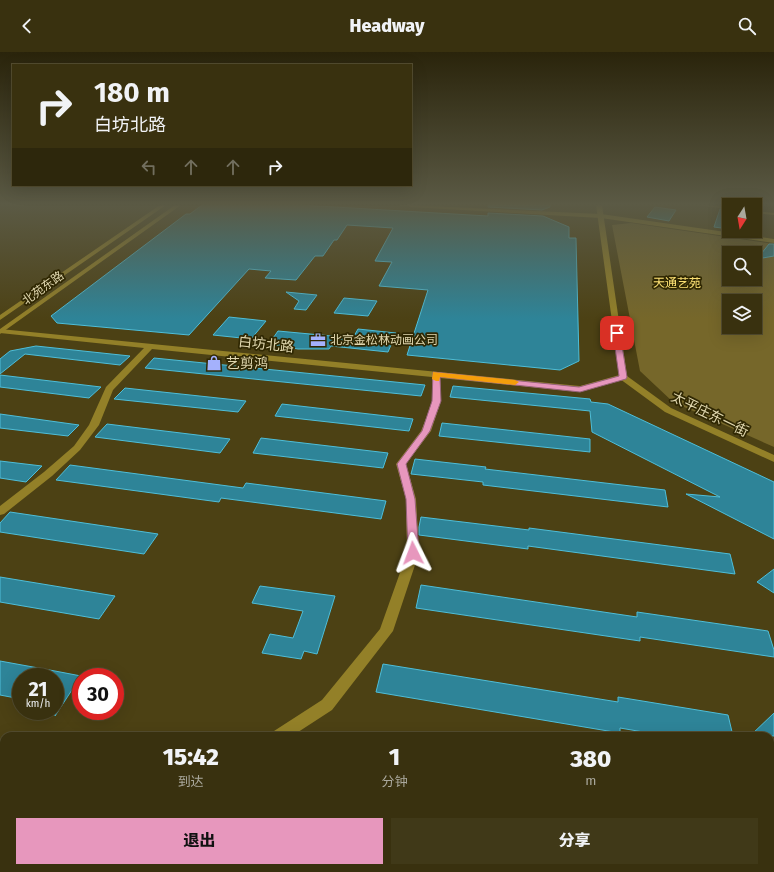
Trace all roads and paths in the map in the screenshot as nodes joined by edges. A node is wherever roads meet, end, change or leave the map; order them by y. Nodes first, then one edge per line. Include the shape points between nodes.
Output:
1 (107, 243) edge
2 (123, 243) edge
3 (605, 243) edge
4 (0, 318) edge
5 (1, 331) edge
6 (150, 346) junction
7 (436, 374) junction
8 (623, 377) junction
9 (774, 459) edge
10 (0, 511) edge
11 (285, 732) edge

1 - 4 street, 北苑东路
2 - 5 street, 北苑东路
3 - 8 street
5 - 6 street, 白坊北路
6 - 7 street, 白坊北路
6 - 10 street via 109,389 94,425 77,448
7 - 8 street, 白坊北路 via 580,389
7 - 11 street via 436,401 426,431 401,464 411,499 413,553 386,631 327,705
8 - 9 street, 太平庄东一街 via 668,410

